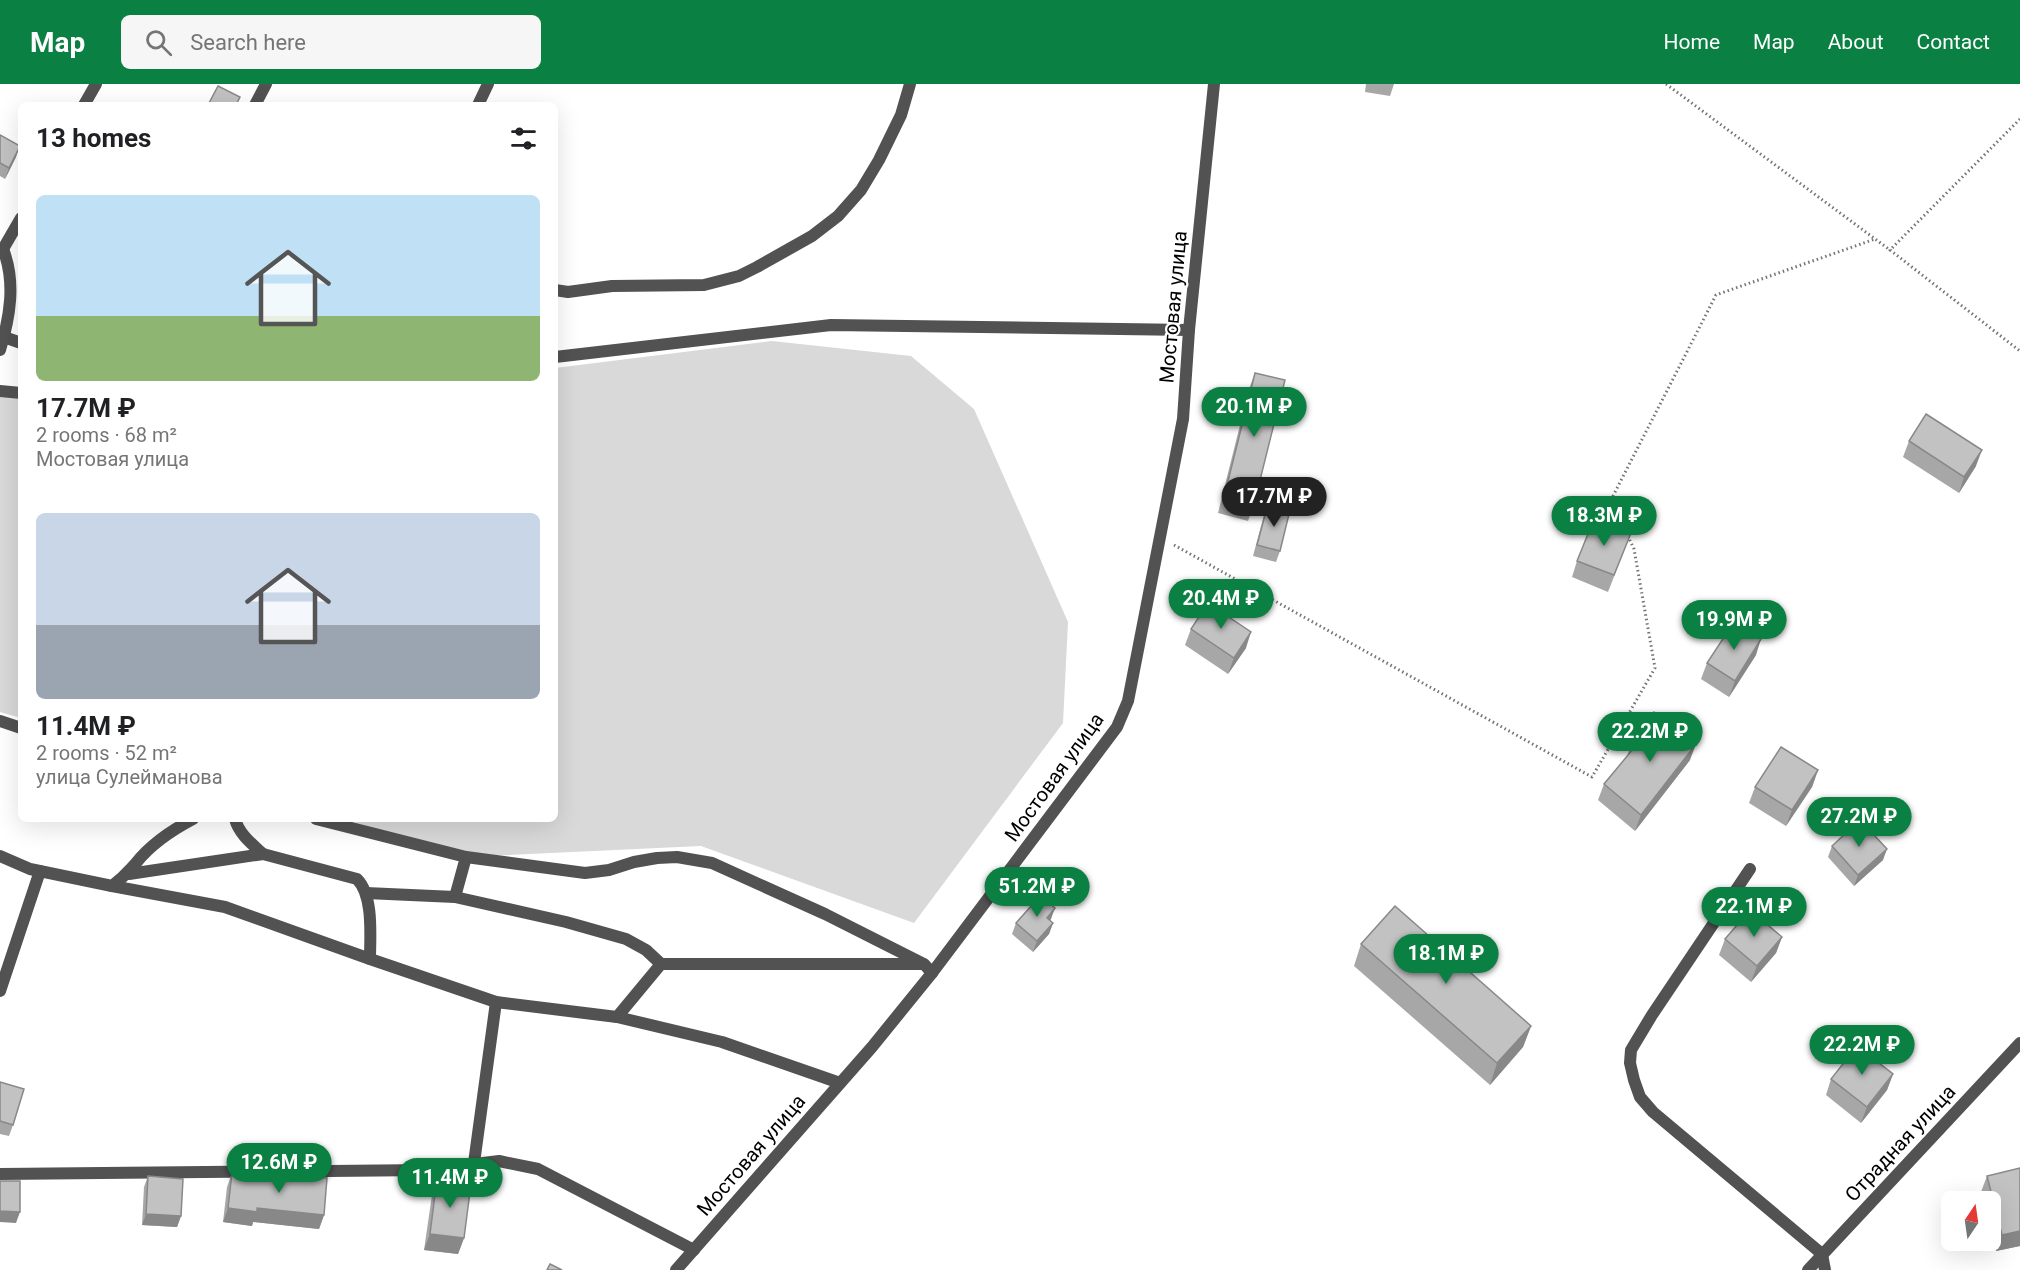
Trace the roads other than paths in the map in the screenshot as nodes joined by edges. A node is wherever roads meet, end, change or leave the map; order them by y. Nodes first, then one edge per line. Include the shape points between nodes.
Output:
1 (96, 84) edge
2 (266, 84) edge
3 (488, 84) edge
4 (910, 84) edge
5 (1214, 84) edge
6 (86, 102) edge
7 (257, 102) edge
8 (479, 102) edge
9 (18, 223) edge
10 (2, 248) edge
11 (558, 290) edge
12 (1189, 330) junction
13 (2, 343) edge
14 (18, 343) edge
15 (558, 357) edge
16 (0, 391) edge
17 (18, 393) edge
18 (0, 721) edge
19 (18, 727) edge
20 (188, 822) edge
21 (236, 822) edge
22 (328, 822) edge
23 (262, 854) junction
24 (0, 856) edge
25 (466, 857) junction
26 (1750, 869) dead end
27 (40, 871) junction
28 (129, 874) junction
29 (112, 886) junction
30 (366, 893) junction
31 (455, 897) junction
32 (370, 959) junction
33 (661, 964) junction
34 (928, 969) junction
35 (0, 991) edge
36 (496, 1002) junction
37 (617, 1017) junction
38 (2020, 1043) edge
39 (840, 1083) junction
40 (474, 1162) junction
41 (0, 1174) edge
42 (693, 1250) junction
43 (1822, 1254) junction
44 (676, 1270) edge
45 (1808, 1270) edge
46 (1825, 1270) edge

1 - 6 street
2 - 7 street
3 - 8 street
4 - 11 street via 902,115 861,190 812,237 718,283
5 - 12 street, Мостовая улица
9 - 10 street
10 - 13 street via 11,274
12 - 15 street via 831,325
12 - 34 street, Мостовая улица via 1183,419 1128,701 1117,727
13 - 14 street
16 - 17 street
18 - 19 street
20 - 28 street via 171,831
21 - 23 street
22 - 25 street
23 - 28 street
23 - 30 street via 357,879
24 - 27 street
25 - 31 street
25 - 34 street via 585,873 657,858 712,863 825,914
26 - 43 street via 1631,1050 1630,1064 1640,1097 1653,1112
27 - 29 street
27 - 35 street
28 - 29 street
29 - 32 street via 225,907
30 - 31 street
30 - 32 street
31 - 33 street via 626,939
32 - 36 street
33 - 34 street
33 - 37 street
34 - 39 street, Мостовая улица
36 - 37 street
36 - 40 street
37 - 39 street via 722,1042
38 - 43 street, Отрадная улица
39 - 42 street, Мостовая улица
40 - 41 street via 429,1170
40 - 42 street via 510,1161 538,1169
42 - 44 street, Мостовая улица
43 - 45 street, Отрадная улица
43 - 46 street

